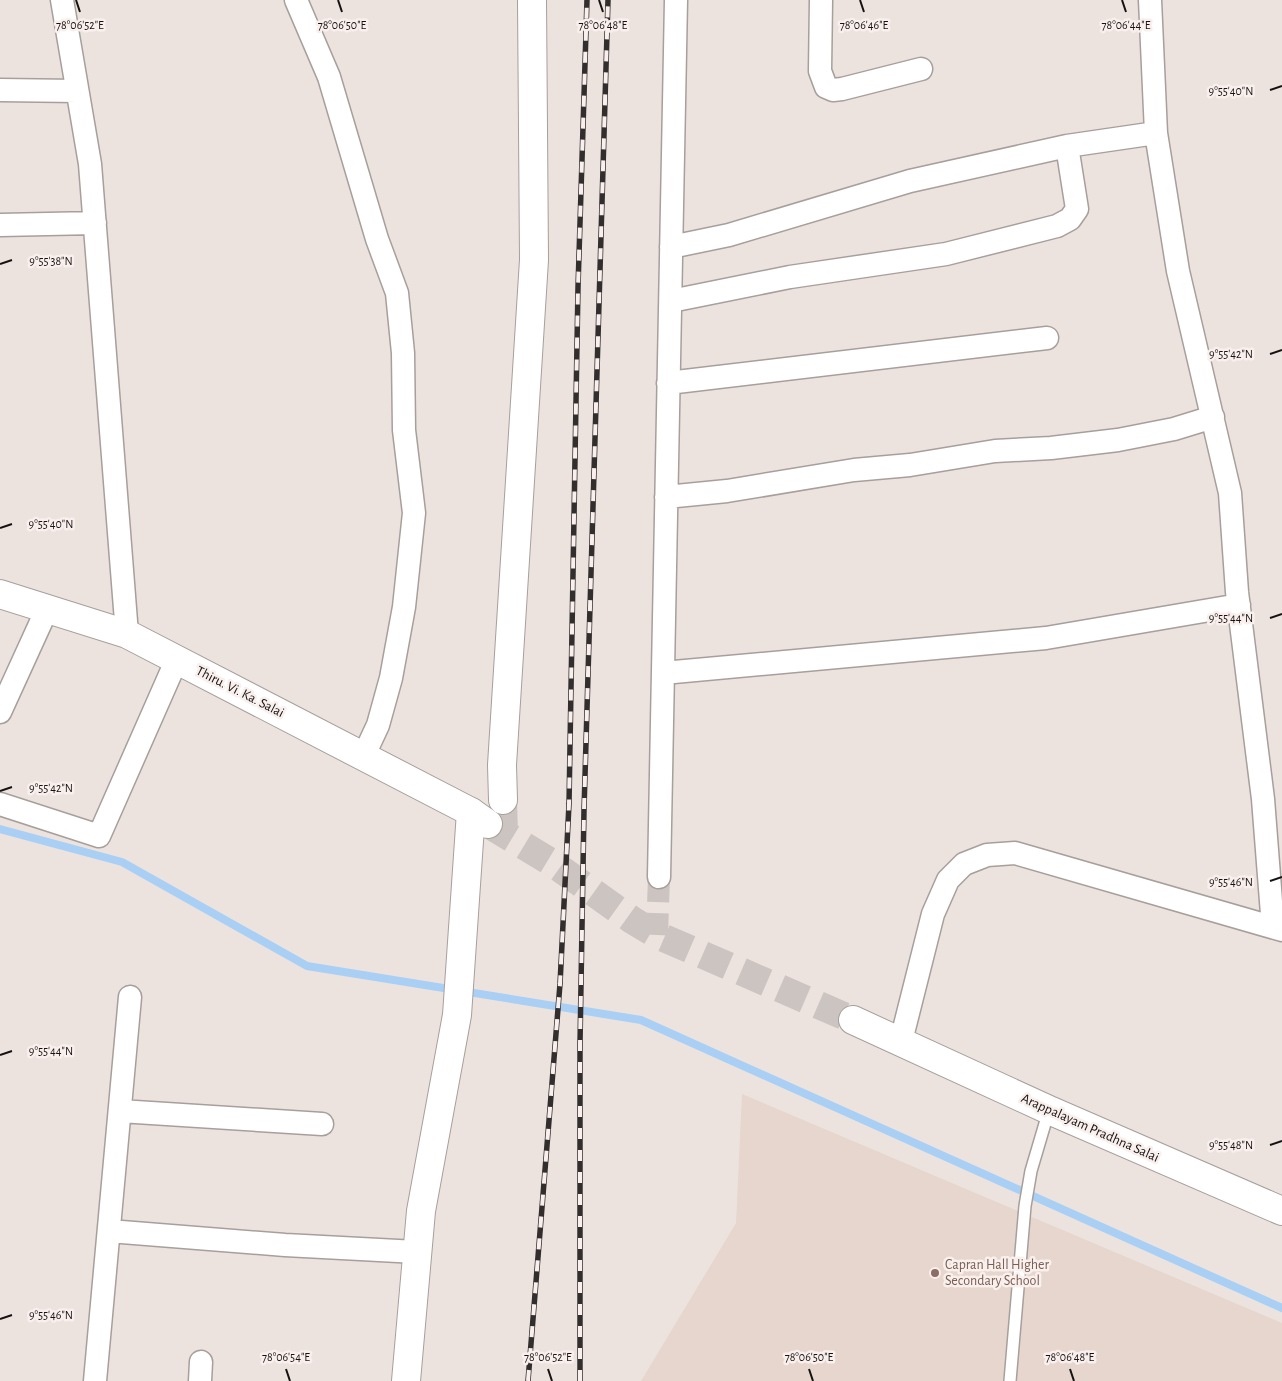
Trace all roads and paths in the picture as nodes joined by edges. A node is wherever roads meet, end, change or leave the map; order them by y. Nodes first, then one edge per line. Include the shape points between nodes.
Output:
1 (62, 0) edge
2 (296, 0) edge
3 (532, 0) edge
4 (676, 0) edge
5 (821, 0) edge
6 (1150, 0) edge
7 (921, 70) dead end
8 (0, 90) edge
9 (77, 92) junction
10 (1156, 133) junction
11 (1067, 146) junction
12 (95, 224) junction
13 (0, 225) edge
14 (671, 247) junction
15 (671, 301) junction
16 (1047, 338) dead end
17 (668, 383) junction
18 (1213, 417) junction
19 (666, 497) junction
20 (0, 594) edge
21 (1239, 605) junction
22 (47, 609) junction
23 (127, 634) junction
24 (178, 660) junction
25 (663, 673) junction
26 (0, 712) edge
27 (364, 755) junction
28 (503, 800) tunnel mouth
29 (0, 804) edge
30 (659, 877) tunnel mouth
31 (1277, 928) edge
32 (130, 997) dead end
33 (853, 1020) tunnel mouth
34 (900, 1041) junction
35 (1049, 1110) junction
36 (120, 1111) junction
37 (322, 1124) dead end
38 (1282, 1211) edge
39 (109, 1231) junction
40 (417, 1252) junction
41 (95, 1381) edge
42 (406, 1381) edge
43 (1010, 1381) edge

1 - 9 street
2 - 27 street via 329,77 377,239 397,293 403,353 404,430 414,514 404,607 391,678 378,725
3 - 28 street via 534,260 502,765
4 - 14 street
5 - 7 street via 820,71 826,87 842,90
6 - 10 street
8 - 9 street
9 - 12 street via 90,164
10 - 11 street
10 - 18 street via 1178,271
11 - 14 street via 910,180 729,235
11 - 15 street via 1077,209 1057,226 946,254 799,275
12 - 13 street
12 - 23 street
14 - 15 street
15 - 17 street
16 - 17 street
17 - 19 street
18 - 19 street via 1118,440 995,451 910,465 854,470 727,492
18 - 21 street via 1230,493
19 - 25 street
20 - 22 street, Thiru. Vi. Ka. Salai
21 - 25 street via 1046,638
21 - 31 street
22 - 23 street, Thiru. Vi. Ka. Salai
22 - 26 street
23 - 24 street, Thiru. Vi. Ka. Salai
24 - 27 street, Thiru. Vi. Ka. Salai
24 - 29 street via 99,836
25 - 30 street
27 - 40 street, Thiru. Vi. Ka. Salai via 479,818 457,1016 421,1211
31 - 34 street via 1015,853 987,855 964,864 948,880 933,914
32 - 36 street
33 - 34 street, Arappalayam Pradhna Salai
34 - 35 street, Arappalayam Pradhna Salai
35 - 38 street, Arappalayam Pradhna Salai
35 - 43 lane via 1031,1171 1025,1206
36 - 37 street
36 - 39 street
39 - 40 street
39 - 41 street
40 - 42 street

